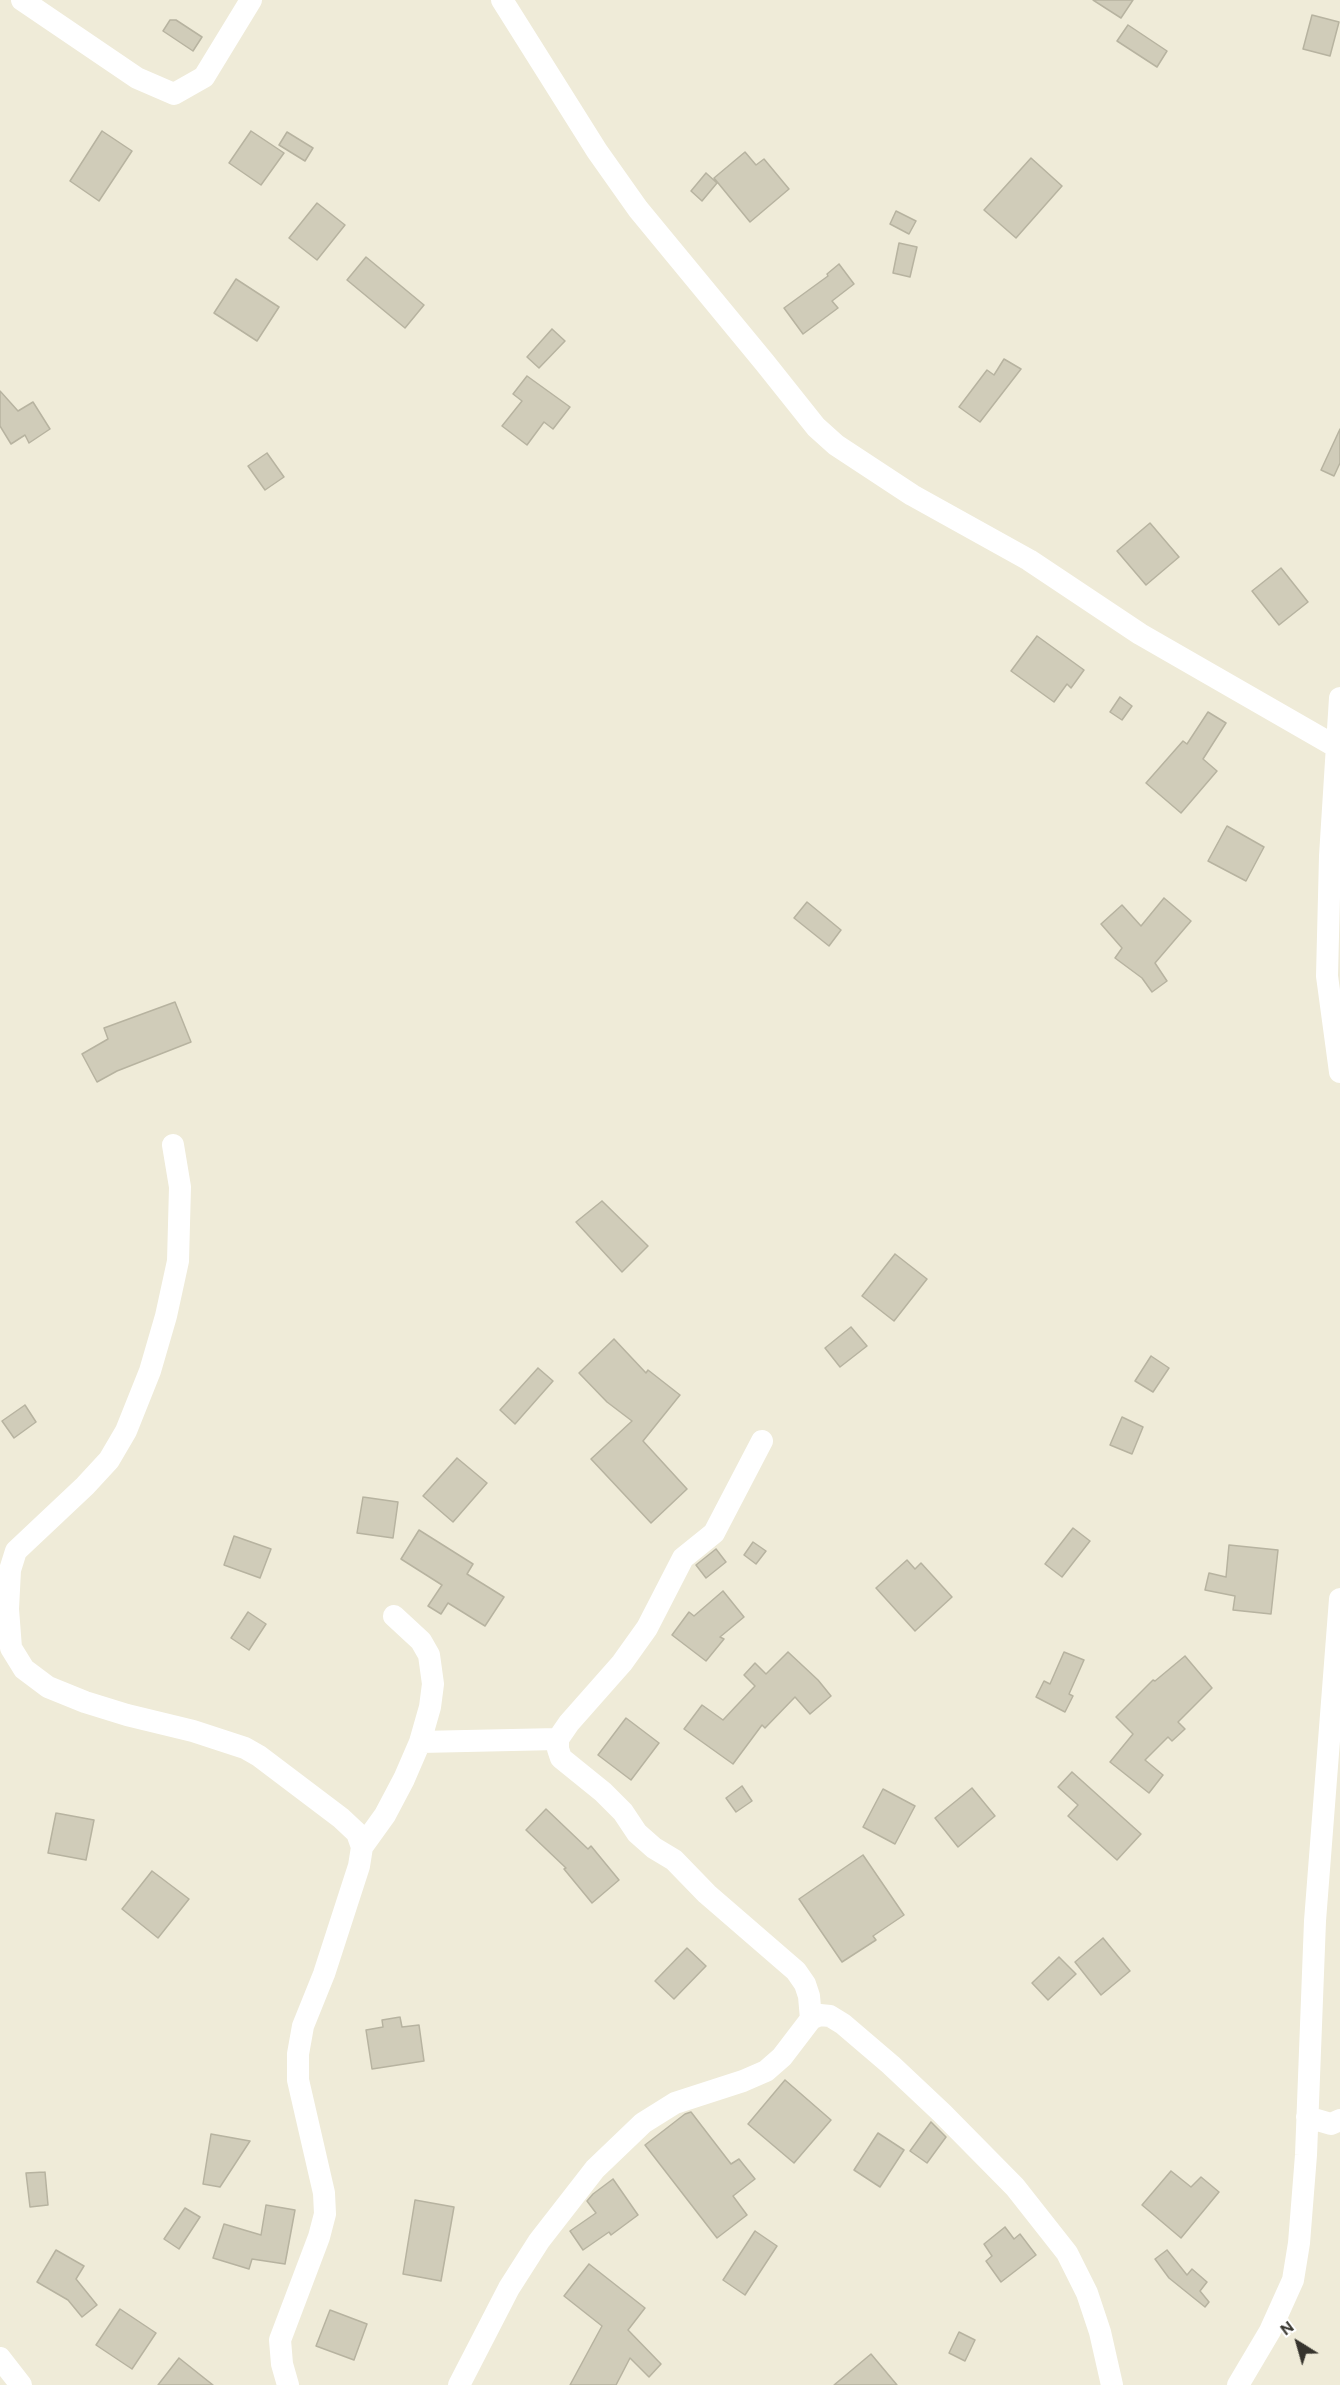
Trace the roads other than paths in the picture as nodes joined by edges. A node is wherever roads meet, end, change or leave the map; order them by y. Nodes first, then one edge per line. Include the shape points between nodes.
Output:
1 (22, 0) edge
2 (251, 0) edge
3 (502, 0) edge
4 (1340, 698) edge
5 (1339, 749) edge
6 (1340, 1072) edge
7 (173, 1145) dead end
8 (762, 1441) dead end
9 (1340, 1599) edge
10 (394, 1616) dead end
11 (558, 1739) junction
12 (420, 1742) junction
13 (362, 1847) junction
14 (811, 2019) junction
15 (1307, 2117) junction
16 (1340, 2120) edge
17 (0, 2358) edge
18 (21, 2385) edge
19 (288, 2385) edge
20 (459, 2385) edge
21 (1112, 2385) edge
22 (1238, 2385) edge

1 - 2 street via 137,78 174,94 204,77
3 - 5 street via 638,209 816,427 836,445 912,495 1029,561 1140,634
4 - 5 street
5 - 6 street via 1330,856 1327,976
7 - 13 street via 180,1187 178,1261 150,1371 126,1431 109,1460 16,1551 10,1570 11,1648 24,1669 48,1687 85,1702 245,1748 341,1818 357,1833
8 - 11 street via 714,1533 683,1558 647,1628 622,1664
9 - 15 street via 1315,1921
10 - 12 street via 429,1655 433,1684
11 - 12 street
11 - 14 street via 561,1758 603,1792 637,1833 674,1860 795,1971 809,1996
12 - 13 street via 386,1815
13 - 19 street via 324,1974 303,2026 298,2054 298,2080 324,2193 325,2214 280,2340
14 - 20 street via 766,2071 675,2103 643,2123 595,2169 539,2241 509,2288
14 - 21 street via 830,2016 843,2024 942,2113 1015,2187 1067,2253 1087,2293
15 - 16 street via 1331,2124
15 - 22 street via 1293,2280 1270,2331
17 - 18 street

